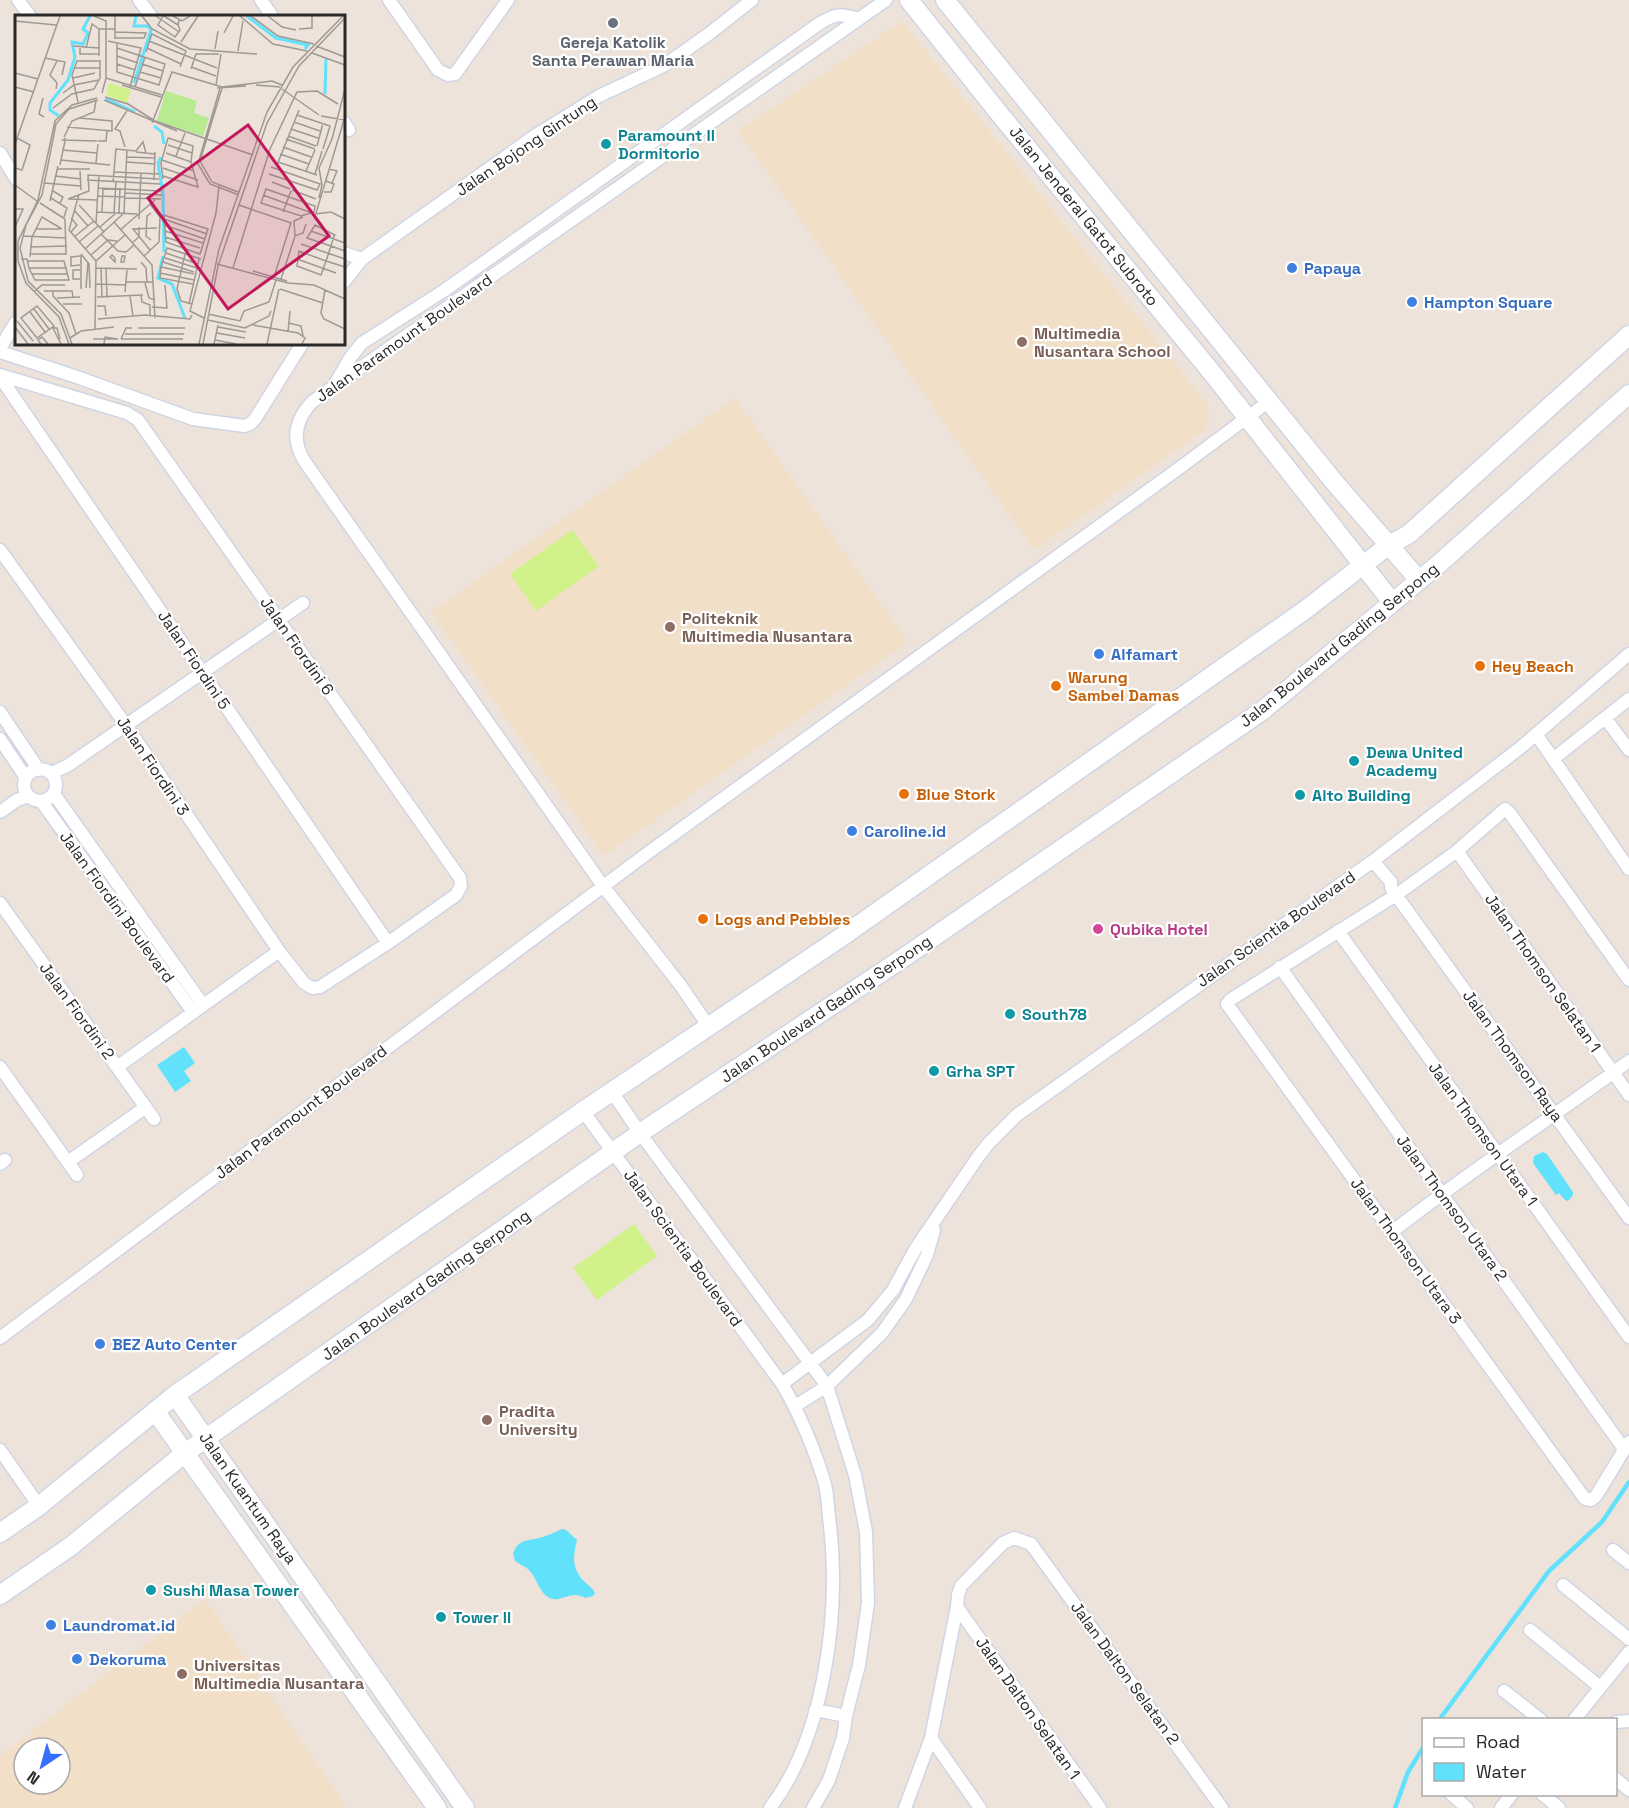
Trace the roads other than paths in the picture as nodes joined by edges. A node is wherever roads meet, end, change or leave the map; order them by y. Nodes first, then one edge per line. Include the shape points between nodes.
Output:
1 (18, 0) edge
2 (139, 0) edge
3 (261, 0) edge
4 (389, 0) edge
5 (508, 0) edge
6 (752, 0) edge
7 (886, 0) edge
8 (909, 0) edge
9 (945, 0) edge
10 (29, 15) edge
11 (150, 15) edge
12 (271, 15) edge
13 (859, 20) junction
14 (0, 153) edge
15 (15, 177) edge
16 (345, 254) edge
17 (362, 259) junction
18 (345, 281) edge
19 (15, 324) edge
20 (1629, 335) edge
21 (301, 345) edge
22 (0, 350) edge
23 (0, 376) edge
24 (333, 387) junction
25 (1629, 394) edge
26 (1268, 402) junction
27 (1248, 418) junction
28 (1389, 545) junction
29 (0, 550) edge
30 (1363, 566) junction
31 (1419, 580) junction
32 (1392, 602) junction
33 (303, 603) dead end
34 (279, 620) junction
35 (1629, 654) edge
36 (203, 672) junction
37 (1629, 699) edge
38 (0, 712) edge
39 (1606, 719) junction
40 (126, 725) junction
41 (1536, 734) junction
42 (0, 739) edge
43 (1629, 750) edge
44 (1551, 757) junction
45 (48, 774) junction
46 (24, 791) junction
47 (54, 794) junction
48 (40, 801) junction
49 (0, 812) edge
50 (1456, 852) junction
51 (1376, 866) junction
52 (1629, 868) edge
53 (603, 886) junction
54 (1393, 892) junction
55 (0, 903) edge
56 (1338, 931) junction
57 (388, 943) junction
58 (279, 951) junction
59 (1280, 967) junction
60 (1629, 980) edge
61 (198, 1008) junction
62 (709, 1027) junction
63 (1629, 1061) edge
64 (117, 1066) junction
65 (0, 1067) edge
66 (1613, 1072) junction
67 (612, 1092) junction
68 (1629, 1095) edge
69 (146, 1107) junction
70 (583, 1111) junction
71 (1556, 1115) junction
72 (154, 1119) dead end
73 (640, 1133) junction
74 (613, 1152) junction
75 (1498, 1154) junction
76 (68, 1162) junction
77 (77, 1175) dead end
78 (1442, 1193) junction
79 (938, 1217) junction
80 (1629, 1218) edge
81 (1393, 1231) junction
82 (1629, 1337) edge
83 (0, 1338) edge
84 (810, 1362) junction
85 (782, 1384) junction
86 (827, 1386) junction
87 (175, 1395) junction
88 (795, 1406) junction
89 (155, 1411) junction
90 (206, 1439) junction
91 (1627, 1446) edge
92 (0, 1450) edge
93 (185, 1453) junction
94 (39, 1506) junction
95 (0, 1533) edge
96 (1613, 1550) dead end
97 (1629, 1563) edge
98 (1563, 1585) dead end
99 (0, 1595) edge
100 (957, 1607) junction
101 (1530, 1630) dead end
102 (1629, 1639) edge
103 (1629, 1652) edge
104 (1600, 1686) junction
105 (1504, 1691) dead end
106 (815, 1710) junction
107 (846, 1716) junction
108 (1540, 1718) edge
109 (1575, 1718) edge
110 (931, 1738) junction
111 (1617, 1780) edge
112 (1629, 1790) edge
113 (1453, 1796) edge
114 (1510, 1796) edge
115 (1544, 1796) edge
116 (437, 1808) edge
117 (465, 1808) edge
118 (770, 1808) edge
119 (813, 1808) edge
120 (905, 1808) edge
121 (980, 1808) edge
122 (1100, 1808) edge
123 (1222, 1808) edge
124 (1467, 1808) edge
125 (1501, 1808) edge
126 (1559, 1808) edge

1 - 10 street
2 - 11 street
3 - 12 street
4 - 5 street via 438,70 448,75 455,74
6 - 17 street, Jalan Bojong Gintung via 665,65 599,96 543,130
7 - 13 street, Jalan Paramount Boulevard
8 - 27 main road, Jalan Jenderal Gatot Subroto
9 - 26 main road, Jalan Jenderal Gatot Subroto
13 - 24 street, Jalan Paramount Boulevard
13 - 24 street via 843,14 820,23 445,291 362,343
14 - 15 street
16 - 17 street
17 - 18 street, Jalan Bojong Gintung
19 - 22 street
20 - 28 main road via 1409,534
21 - 22 street via 255,419 244,426 193,418
23 - 34 street, Jalan Fiordini 6 via 138,420
23 - 36 street, Jalan Fiordini 5
24 - 53 street, Jalan Paramount Boulevard via 312,402 300,418 298,452
25 - 31 main road, Jalan Boulevard Gading Serpong
26 - 27 street
26 - 28 main road, Jalan Jenderal Gatot Subroto
27 - 30 main road, Jalan Jenderal Gatot Subroto
27 - 53 street
28 - 30 main road
28 - 31 main road, Jalan Jenderal Gatot Subroto
29 - 40 street, Jalan Fiordini 3
30 - 32 main road, Jalan Jenderal Gatot Subroto
30 - 62 main road via 1287,624
31 - 32 main road, Jalan Boulevard Gading Serpong
32 - 73 main road, Jalan Boulevard Gading Serpong via 1262,711
33 - 34 street
34 - 36 street
34 - 57 street, Jalan Fiordini 6 via 460,878 456,895
35 - 41 street, Jalan Scientia Boulevard
36 - 40 street
36 - 57 street, Jalan Fiordini 5
37 - 39 street
38 - 45 street
39 - 43 street
39 - 44 street
40 - 45 street via 67,766
40 - 58 street, Jalan Fiordini 3
41 - 44 street
41 - 51 street, Jalan Scientia Boulevard
42 - 46 street
44 - 52 street
45 - 46 street via 33,771
45 - 47 street via 56,784
46 - 48 street
46 - 49 street
47 - 48 street
47 - 61 street, Jalan Fiordini Boulevard
48 - 61 street, Jalan Fiordini Boulevard
50 - 54 street
50 - 60 street via 1505,809
50 - 66 street, Jalan Thomson Selatan 1
51 - 54 street, Jalan Thomson Raya via 1379,877
51 - 79 street, Jalan Scientia Boulevard via 1017,1115 983,1151
53 - 62 street, Jalan Paramount Boulevard
53 - 83 street, Jalan Paramount Boulevard
54 - 56 street
54 - 71 street, Jalan Thomson Raya
55 - 64 street, Jalan Fiordini 2
56 - 59 street
56 - 75 street, Jalan Thomson Utara 1
57 - 58 street, Jalan Fiordini 3 via 320,987 312,988
58 - 61 street
59 - 78 street, Jalan Thomson Utara 2
59 - 81 street, Jalan Thomson Utara 3 via 1230,1000 1228,1006
61 - 64 street
62 - 67 main road
63 - 66 street
64 - 69 street, Jalan Fiordini 2
65 - 76 street
66 - 68 street, Jalan Thomson Selatan 1
66 - 71 street
67 - 70 main road
67 - 73 street, Jalan Scientia Boulevard
69 - 72 street, Jalan Fiordini 2
69 - 76 street
70 - 74 street, Jalan Scientia Boulevard
70 - 87 main road
71 - 75 street
71 - 80 street, Jalan Thomson Raya
73 - 74 main road, Jalan Boulevard Gading Serpong
73 - 84 street, Jalan Scientia Boulevard
74 - 85 street, Jalan Scientia Boulevard
74 - 90 main road, Jalan Boulevard Gading Serpong
75 - 78 street
75 - 82 street, Jalan Thomson Utara 1
76 - 77 street
78 - 81 street
78 - 91 street, Jalan Thomson Utara 2
79 - 84 street, Jalan Scientia Boulevard via 893,1290 868,1320
79 - 86 street, Jalan Scientia Boulevard via 927,1255 906,1299 882,1333
81 - 91 street, Jalan Thomson Utara 3 via 1582,1497 1591,1500 1596,1496
84 - 85 street, Jalan Scientia Boulevard
84 - 86 street, Jalan Scientia Boulevard
85 - 88 street, Jalan Scientia Boulevard
86 - 88 street, Jalan Scientia Boulevard
86 - 107 street, Jalan Scientia Boulevard via 855,1475 869,1571 859,1665
87 - 89 main road
87 - 90 main road, Jalan Kuantum Raya
88 - 106 street, Jalan Scientia Boulevard via 825,1485 834,1561 830,1639
89 - 93 main road, Jalan Kuantum Raya
89 - 94 main road
90 - 93 main road, Jalan Boulevard Gading Serpong
90 - 117 main road, Jalan Kuantum Raya
92 - 94 street
93 - 99 main road, Jalan Boulevard Gading Serpong via 71,1546
93 - 116 main road, Jalan Kuantum Raya
94 - 95 main road
96 - 97 street
98 - 102 street
100 - 110 street
100 - 122 street, Jalan Dalton Selatan 1
100 - 123 street, Jalan Dalton Selatan 2 via 961,1586 1003,1543 1014,1538 1031,1544
101 - 104 street
103 - 104 street
104 - 109 street
105 - 108 street
106 - 107 street
106 - 118 street, Jalan Scientia Boulevard via 804,1749
107 - 119 street, Jalan Scientia Boulevard via 829,1780
110 - 120 street
110 - 121 street
111 - 112 street
113 - 124 street
114 - 125 street
115 - 126 street

